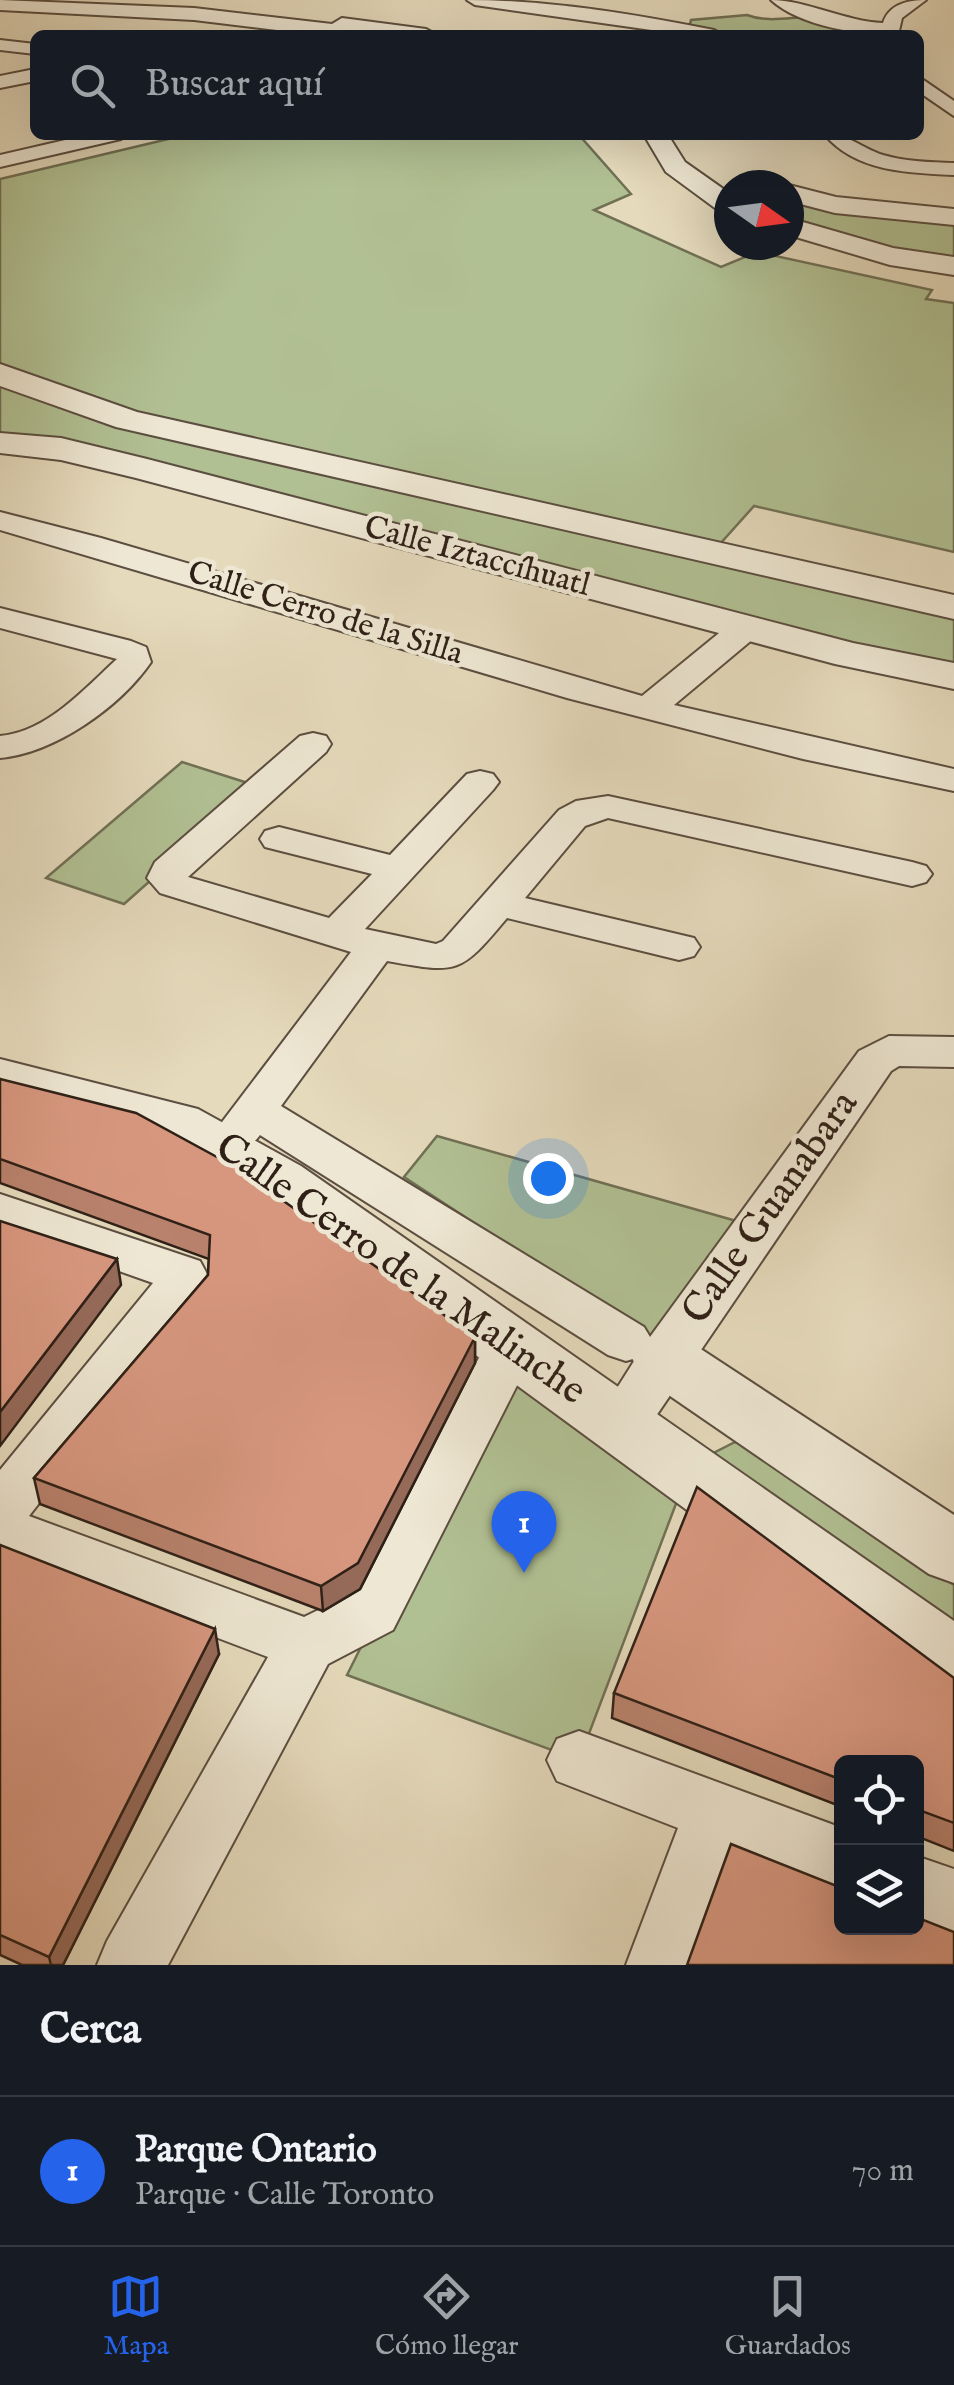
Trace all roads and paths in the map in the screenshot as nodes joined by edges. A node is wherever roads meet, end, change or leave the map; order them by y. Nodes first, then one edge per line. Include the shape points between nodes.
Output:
1 (475, 0) edge
2 (545, 0) edge
3 (779, 0) edge
4 (116, 2) edge
5 (908, 2) edge
6 (77, 3) edge
7 (0, 4) edge
8 (526, 7) junction
9 (676, 10) dead end
10 (690, 28) junction
11 (335, 30) edge
12 (379, 30) edge
13 (697, 30) edge
14 (874, 30) edge
15 (889, 30) edge
16 (0, 45) edge
17 (30, 48) edge
18 (30, 76) edge
19 (0, 82) edge
20 (924, 87) edge
21 (954, 110) edge
22 (91, 140) edge
23 (659, 140) edge
24 (684, 140) edge
25 (841, 140) edge
26 (0, 160) edge
27 (954, 169) edge
28 (714, 175) edge
29 (714, 184) edge
30 (804, 197) edge
31 (835, 205) junction
32 (954, 217) edge
33 (804, 230) edge
34 (954, 236) edge
35 (890, 256) junction
36 (954, 266) edge
37 (0, 374) edge
38 (0, 443) edge
39 (0, 521) edge
40 (954, 607) edge
41 (0, 618) edge
42 (747, 628) junction
43 (954, 676) edge
44 (649, 708) junction
45 (313, 744) dead end
46 (10, 747) edge
47 (954, 780) edge
48 (480, 782) dead end
49 (280, 839) dead end
50 (396, 868) junction
51 (912, 874) dead end
52 (495, 902) junction
53 (357, 939) junction
54 (679, 947) dead end
55 (954, 1052) edge
56 (0, 1078) edge
57 (240, 1129) junction
58 (0, 1211) edge
59 (511, 1346) junction
60 (645, 1349) junction
61 (622, 1424) junction
62 (0, 1510) edge
63 (0, 1530) edge
64 (954, 1554) edge
65 (307, 1644) junction
66 (954, 1664) edge
67 (579, 1760) dead end
68 (716, 1813) junction
69 (834, 1857) edge
70 (924, 1891) edge
71 (954, 1902) edge
72 (131, 1965) edge
73 (660, 1965) edge

1 - 8 street
2 - 8 street via 548,5
3 - 14 street via 800,12
4 - 6 street
4 - 11 street
4 - 12 street
5 - 15 street
6 - 7 street
8 - 10 street
9 - 10 street via 691,20
10 - 13 street
16 - 17 street
18 - 19 street
20 - 21 street
22 - 26 street
23 - 29 street via 675,167
24 - 28 street
25 - 27 street via 878,160
30 - 31 street
31 - 32 street
31 - 35 street via 919,245 920,250
32 - 34 street via 939,224
33 - 35 street
35 - 36 street
37 - 40 street, Calle Iztaccíhuatl via 128,420
38 - 42 street, Calle Iztaccíhuatl via 113,462
39 - 44 street, Calle Cerro de la Silla
41 - 46 street via 134,654 134,662 41,740
42 - 43 street, Calle Iztaccíhuatl
42 - 44 street
44 - 47 street, Calle Cerro de la Silla
45 - 53 street via 167,878
48 - 50 street
49 - 50 street
50 - 53 street
51 - 52 street via 608,806 572,818
52 - 53 street via 449,956
52 - 54 street
53 - 57 street
55 - 60 street, Calle Guanabara via 889,1051 875,1061
56 - 57 street, Calle Cerro de la Malinche via 178,1124
57 - 59 street, Calle Cerro de la Malinche via 280,1181
57 - 60 street, Calle Cerro de la Malinche
58 - 62 street via 182,1274 180,1286
59 - 61 street, Calle Cerro de la Malinche
59 - 65 street via 372,1612
60 - 61 street, Calle Guanabara
60 - 64 street
61 - 66 street, Calle Cerro de la Malinche
63 - 65 street
65 - 72 street
67 - 68 street
68 - 69 street
68 - 73 street
70 - 71 street

